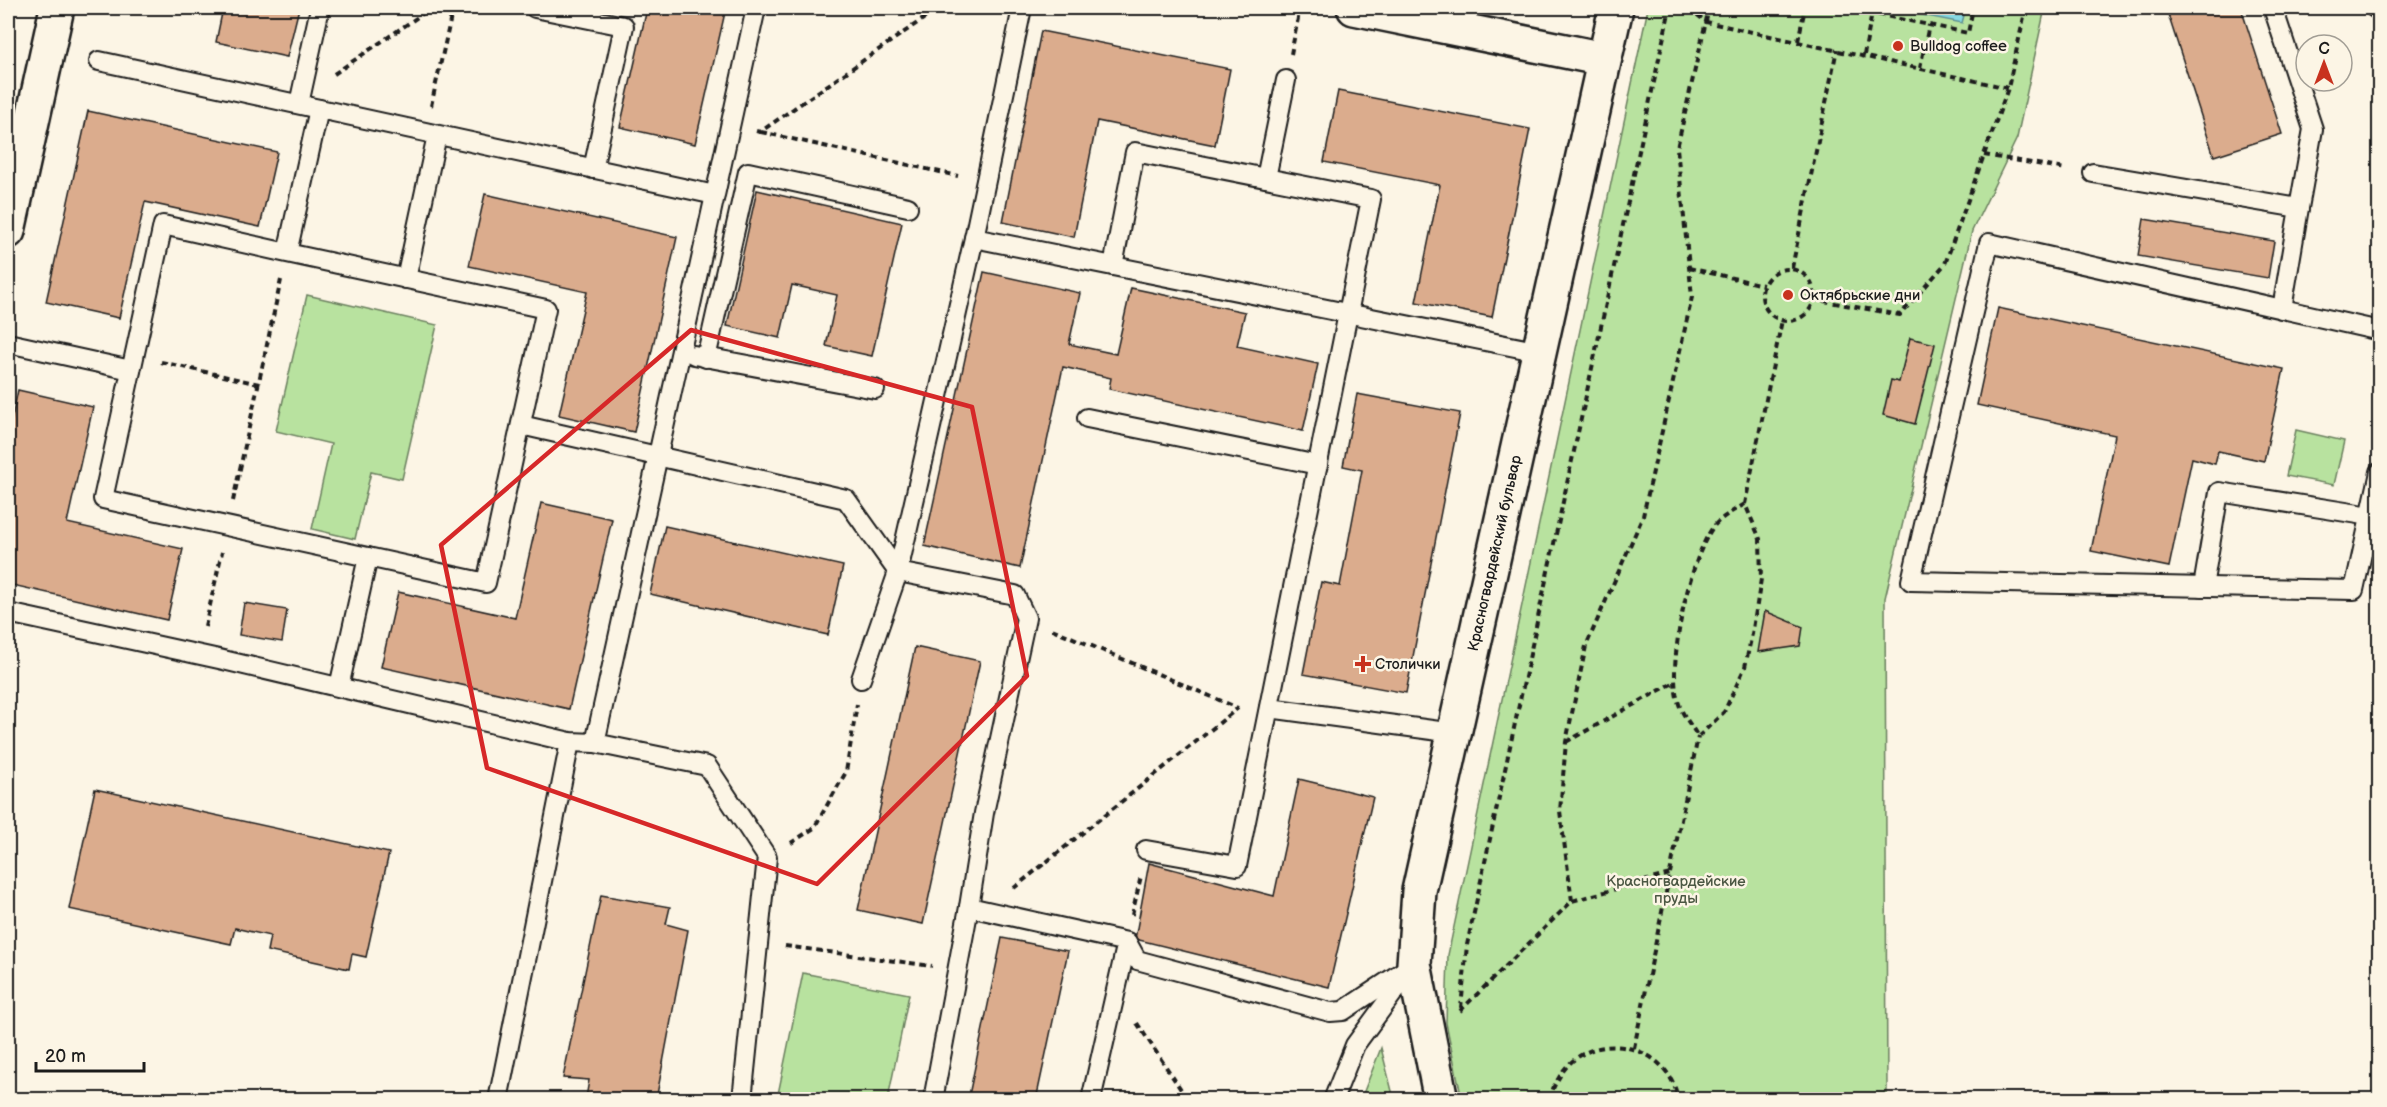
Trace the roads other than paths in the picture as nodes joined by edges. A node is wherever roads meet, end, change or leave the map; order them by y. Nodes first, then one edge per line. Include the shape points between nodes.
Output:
1 (57, 8) edge
2 (320, 8) edge
3 (536, 8) edge
4 (756, 8) edge
5 (1022, 8) edge
6 (1354, 8) edge
7 (1616, 8) edge
8 (2273, 8) edge
9 (2375, 8) edge
10 (2379, 11) edge
11 (1466, 19) edge
12 (1604, 59) junction
13 (99, 61) dead end
14 (1286, 80) road end
15 (300, 100) junction
16 (319, 109) junction
17 (431, 133) junction
18 (593, 169) junction
19 (2093, 173) road end
20 (1266, 178) junction
21 (715, 195) junction
22 (908, 207) dead end
23 (2299, 208) junction
24 (8, 231) edge
25 (974, 238) junction
26 (287, 253) junction
27 (1113, 266) junction
28 (406, 279) junction
29 (2282, 309) junction
30 (1348, 314) junction
31 (2379, 331) edge
32 (8, 343) edge
33 (1540, 352) junction
34 (680, 353) junction
35 (706, 358) junction
36 (133, 363) junction
37 (875, 389) dead end
38 (1087, 418) dead end
39 (521, 425) junction
40 (658, 456) junction
41 (1317, 465) junction
42 (2379, 471) edge
43 (2371, 516) junction
44 (368, 557) junction
45 (898, 572) junction
46 (2203, 587) junction
47 (8, 613) edge
48 (861, 679) road end
49 (339, 687) junction
50 (1268, 709) junction
51 (1454, 733) junction
52 (570, 742) junction
53 (595, 743) junction
54 (1146, 850) road end
55 (977, 909) junction
56 (1127, 942) junction
57 (1414, 964) junction
58 (498, 1100) edge
59 (742, 1100) edge
60 (933, 1100) edge
61 (1091, 1100) edge
62 (1333, 1100) edge
63 (1442, 1100) edge

1 - 24 street
2 - 15 lane
3 - 18 lane via 624,26
4 - 21 lane
5 - 25 lane
6 - 11 street
7 - 12 street, Красногвардейский бульвар
8 - 23 lane via 2313,129
9 - 10 lane
11 - 12 street
12 - 33 street, Красногвардейский бульвар
13 - 15 lane
14 - 20 lane
15 - 16 lane
16 - 17 lane
16 - 26 lane
17 - 18 lane
17 - 28 lane
18 - 21 lane
19 - 23 lane
20 - 27 lane via 1136,152
20 - 30 lane via 1371,199
21 - 34 lane
22 - 35 lane via 748,172
23 - 29 lane
25 - 27 lane
25 - 45 lane
26 - 28 lane
26 - 36 lane via 163,225
27 - 30 lane
28 - 39 lane via 546,309
29 - 31 lane
29 - 46 lane via 1989,243 1911,581
30 - 33 lane
30 - 41 lane
32 - 36 lane
33 - 51 street, Красногвардейский бульвар
34 - 35 lane
34 - 40 lane
35 - 37 lane
36 - 44 lane via 103,499
38 - 41 lane
39 - 40 lane
39 - 44 lane via 486,583
40 - 45 lane via 846,499
40 - 53 lane
41 - 50 lane
42 - 43 lane
43 - 46 lane via 2354,590
43 - 46 lane via 2219,492
44 - 49 lane
45 - 48 lane
45 - 55 lane via 1015,595 1026,618 984,813
47 - 49 lane
49 - 52 lane
50 - 51 lane
50 - 54 lane via 1237,866
51 - 57 street, Красногвардейский бульвар via 1419,891
52 - 53 lane
52 - 58 lane
53 - 59 lane via 707,766 767,857
55 - 56 lane
55 - 60 lane via 957,969
56 - 57 lane via 1137,960 1330,1012 1343,1011
56 - 61 lane
57 - 62 lane via 1355,1045
57 - 63 street, Красногвардейский бульвар

